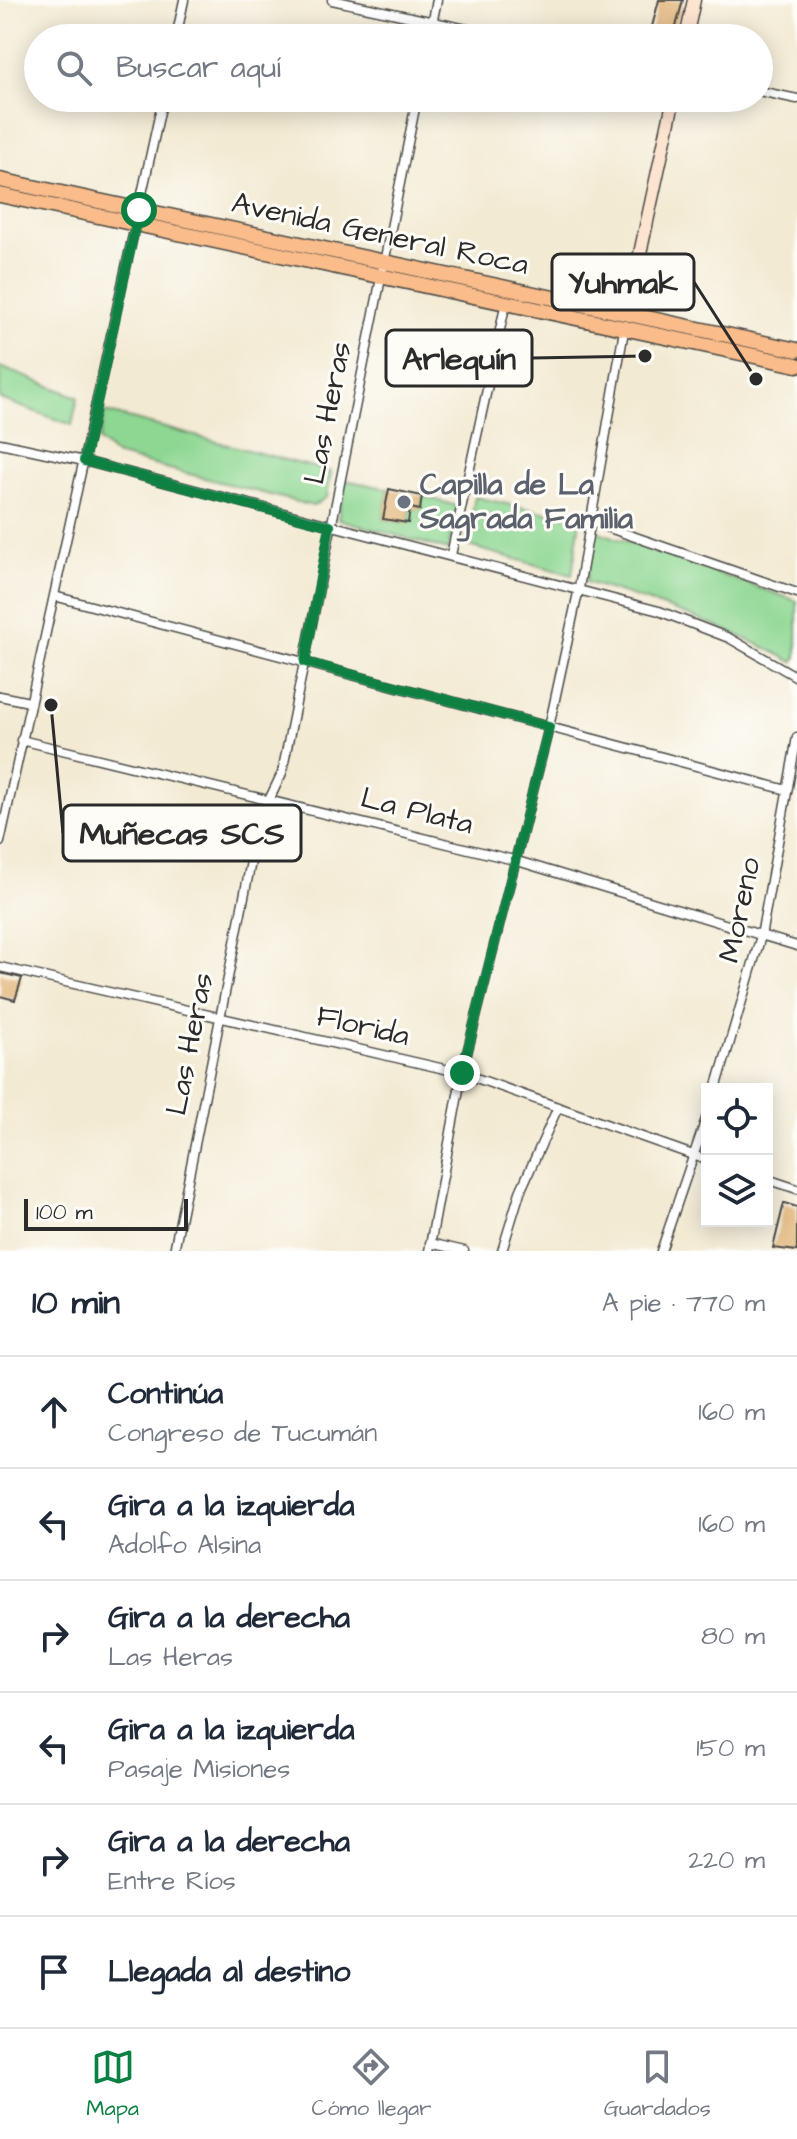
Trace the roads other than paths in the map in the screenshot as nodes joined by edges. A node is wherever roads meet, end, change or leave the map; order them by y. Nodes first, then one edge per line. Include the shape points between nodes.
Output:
1 (184, 0) edge
2 (332, 0) edge
3 (437, 0) edge
4 (694, 0) edge
5 (433, 22) junction
6 (179, 24) edge
7 (442, 24) edge
8 (689, 24) edge
9 (773, 94) edge
10 (797, 99) edge
11 (160, 112) edge
12 (414, 112) edge
13 (671, 112) edge
14 (0, 180) edge
15 (0, 195) edge
16 (138, 217) junction
17 (382, 268) junction
18 (506, 302) junction
19 (626, 320) junction
20 (797, 350) edge
21 (797, 365) edge
22 (0, 443) edge
23 (84, 461) junction
24 (592, 522) junction
25 (330, 526) junction
26 (451, 555) junction
27 (579, 588) junction
28 (797, 593) edge
29 (54, 596) junction
30 (305, 662) junction
31 (797, 677) edge
32 (0, 696) edge
33 (29, 702) junction
34 (549, 727) junction
35 (797, 737) edge
36 (21, 740) junction
37 (787, 790) junction
38 (270, 798) junction
39 (0, 842) edge
40 (514, 860) junction
41 (761, 936) junction
42 (797, 946) edge
43 (0, 967) edge
44 (220, 1018) junction
45 (462, 1073) junction
46 (718, 1083) edge
47 (558, 1107) junction
48 (701, 1134) edge
49 (694, 1156) junction
50 (701, 1158) edge
51 (773, 1181) edge
52 (797, 1189) edge
53 (429, 1247) edge
54 (174, 1251) edge
55 (464, 1251) edge
56 (502, 1251) edge
57 (661, 1251) edge

1 - 6 street
2 - 5 street
3 - 5 street
4 - 8 street
5 - 7 street
9 - 10 street
11 - 16 street
12 - 17 street, Las Heras
13 - 19 street
14 - 16 main road, Avenida General Roca
15 - 16 main road, Avenida General Roca
16 - 17 main road, Avenida General Roca
16 - 23 street
17 - 18 main road, Avenida General Roca
17 - 19 main road, Avenida General Roca
17 - 25 street, Las Heras
18 - 19 main road, Avenida General Roca
18 - 26 street
19 - 20 main road, Avenida General Roca
19 - 21 main road, Avenida General Roca
19 - 24 street
22 - 23 street
23 - 25 street
23 - 29 street
24 - 27 street
24 - 28 street
25 - 26 street
25 - 30 street, Las Heras
26 - 27 street
27 - 31 street via 696,624
27 - 34 street
29 - 30 street
29 - 33 street
30 - 34 street
30 - 38 street, Las Heras via 282,773
32 - 33 street
33 - 36 street
34 - 37 street
34 - 40 street
35 - 37 street, Moreno
36 - 38 street, La Plata
36 - 39 street
37 - 41 street, Moreno
38 - 40 street, La Plata
38 - 44 street, Las Heras via 259,821
40 - 41 street, La Plata
40 - 45 street
41 - 42 street, La Plata
41 - 46 street, Moreno
43 - 44 street, Florida
44 - 45 street, Florida
44 - 54 street, Las Heras
45 - 47 street, Florida
45 - 53 street
47 - 49 street, Florida
47 - 56 street via 520,1192
48 - 49 street
49 - 50 street, Florida
49 - 57 street
51 - 52 street
53 - 55 street

